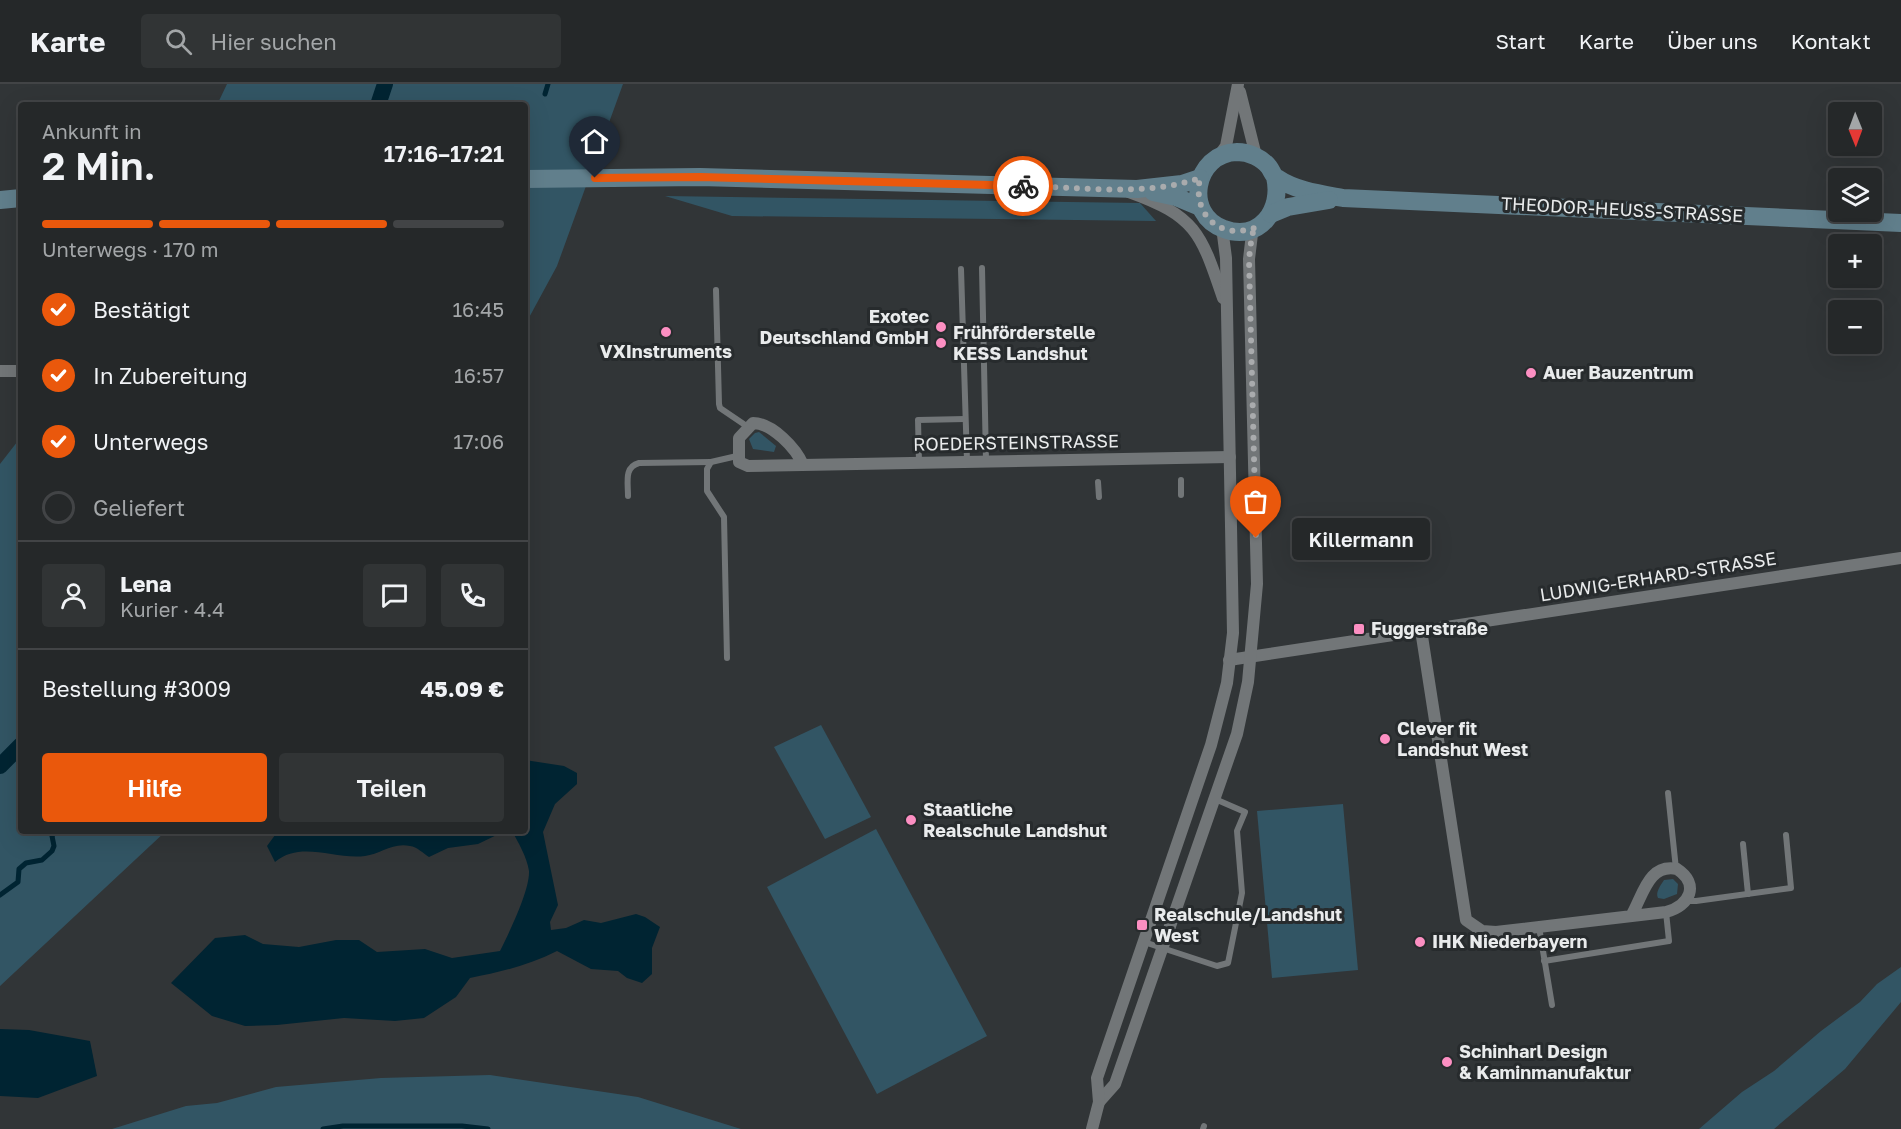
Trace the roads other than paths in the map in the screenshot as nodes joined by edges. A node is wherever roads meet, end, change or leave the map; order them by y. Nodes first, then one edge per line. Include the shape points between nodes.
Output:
1 (1238, 85) edge
2 (1256, 156) junction
3 (1218, 157) junction
4 (1275, 177) junction
5 (1200, 178) junction
6 (528, 179) edge
7 (1128, 188) junction
8 (18, 198) edge
9 (1343, 198) junction
10 (0, 200) edge
11 (1200, 207) junction
12 (1271, 214) junction
13 (1901, 222) edge
14 (1257, 227) junction
15 (1220, 228) junction
16 (982, 268) dead end
17 (961, 269) dead end
18 (716, 290) dead end
19 (1227, 307) junction
20 (18, 370) edge
21 (0, 371) edge
22 (965, 419) junction
23 (747, 427) junction
24 (737, 456) junction
25 (1230, 457) junction
26 (967, 461) junction
27 (986, 461) junction
28 (711, 462) junction
29 (919, 462) junction
30 (804, 465) junction
31 (1181, 480) dead end
32 (1098, 482) dead end
33 (1181, 495) dead end
34 (628, 496) dead end
35 (1099, 497) dead end
36 (1901, 558) edge
37 (1420, 630) junction
38 (1250, 656) junction
39 (727, 658) dead end
40 (1229, 660) junction
41 (1668, 793) dead end
42 (1215, 799) junction
43 (1786, 835) dead end
44 (1743, 844) dead end
45 (1677, 869) junction
46 (1748, 894) junction
47 (1686, 901) junction
48 (1666, 912) junction
49 (1631, 916) junction
50 (1539, 927) junction
51 (1144, 942) junction
52 (1162, 948) junction
53 (1544, 962) junction
54 (1552, 1005) dead end
55 (1099, 1102) junction
56 (1092, 1129) edge

1 - 2 street
1 - 3 street via 1226,146
2 - 3 main road via 1237,152
2 - 4 main road, THEODOR-HEUSS-STRASSE
3 - 5 main road
4 - 9 main road, THEODOR-HEUSS-STRASSE via 1296,187
4 - 12 main road via 1278,196
5 - 7 main road via 1182,184
5 - 11 main road
6 - 7 main road via 700,177
7 - 11 main road via 1176,197
7 - 19 street via 1180,215 1193,228 1210,259
8 - 10 main road
9 - 12 main road, THEODOR-HEUSS-STRASSE via 1300,204
9 - 13 main road, THEODOR-HEUSS-STRASSE
11 - 15 main road
12 - 14 main road, THEODOR-HEUSS-STRASSE
14 - 15 main road via 1238,232
14 - 38 street via 1252,234 1249,259 1257,584
15 - 19 street via 1226,258
16 - 27 lane
17 - 22 lane
18 - 23 lane via 718,404
19 - 25 street
20 - 21 street
22 - 26 lane
22 - 29 lane via 918,420
23 - 24 street via 739,438
23 - 30 street via 762,423 772,429
24 - 28 lane
24 - 30 street, ROEDERSTEINSTRASSE via 739,462 748,466
25 - 27 street, ROEDERSTEINSTRASSE
25 - 40 street via 1233,633
26 - 27 street, ROEDERSTEINSTRASSE
26 - 29 street, ROEDERSTEINSTRASSE
28 - 34 lane via 632,465 628,470
28 - 39 lane via 707,491 724,517
29 - 30 street, ROEDERSTEINSTRASSE
31 - 33 lane
32 - 35 lane
36 - 37 street, LUDWIG-ERHARD-STRASSE
37 - 38 street, LUDWIG-ERHARD-STRASSE
37 - 50 street via 1466,920 1482,931
38 - 40 street, LUDWIG-ERHARD-STRASSE
38 - 42 street via 1237,734
40 - 51 street via 1211,745
41 - 45 lane
42 - 52 street
42 - 52 lane via 1245,812 1237,831 1242,893 1228,963 1217,966
43 - 46 lane via 1791,888
44 - 46 lane
45 - 47 street via 1690,886
45 - 49 street via 1655,872
46 - 47 lane
47 - 48 street
48 - 49 street
48 - 53 lane via 1669,941
49 - 50 street
50 - 53 lane
51 - 52 lane
51 - 55 street via 1097,1078
52 - 55 street via 1115,1084
53 - 54 lane
55 - 56 street

